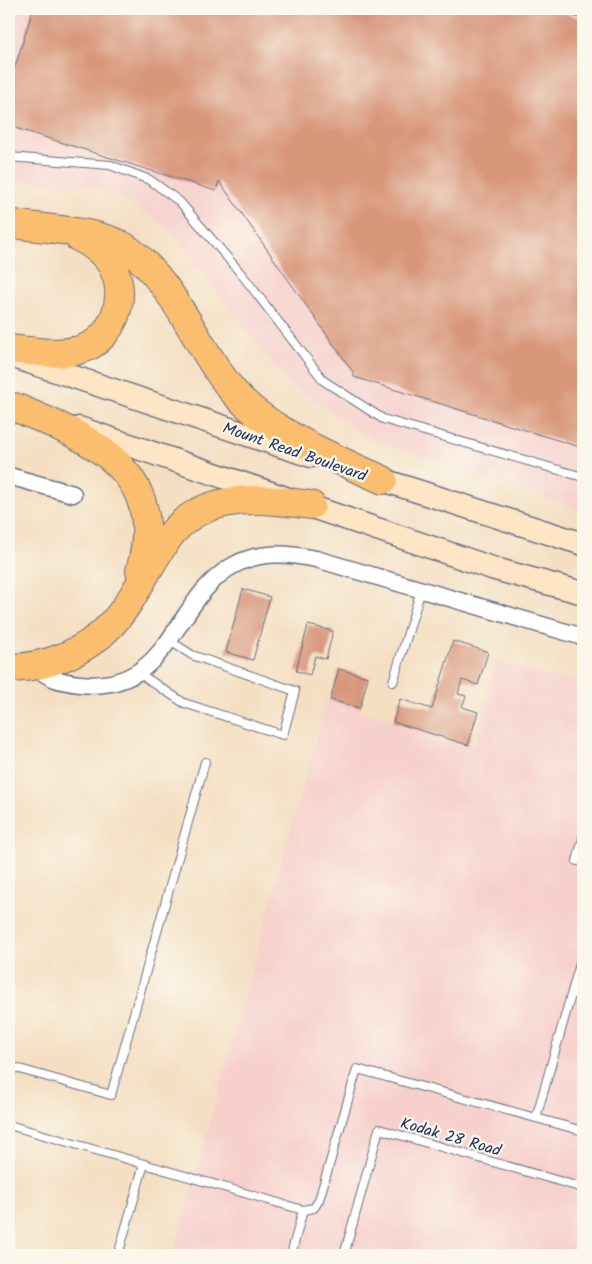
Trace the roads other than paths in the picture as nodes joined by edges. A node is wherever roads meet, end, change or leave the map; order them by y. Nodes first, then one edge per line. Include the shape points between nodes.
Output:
1 (9, 157) edge
2 (9, 223) edge
3 (63, 232) junction
4 (9, 349) edge
5 (9, 355) edge
6 (12, 406) edge
7 (9, 476) edge
8 (583, 477) edge
9 (383, 480) junction
10 (73, 494) dead end
11 (311, 505) junction
12 (583, 544) edge
13 (496, 569) junction
14 (422, 590) junction
15 (583, 593) edge
16 (129, 601) junction
17 (583, 609) edge
18 (583, 637) edge
19 (170, 641) junction
20 (35, 665) junction
21 (9, 668) edge
22 (137, 672) junction
23 (393, 682) dead end
24 (205, 762) dead end
25 (583, 838) edge
26 (577, 861) dead end
27 (583, 953) edge
28 (581, 967) edge
29 (9, 1066) edge
30 (536, 1118) junction
31 (9, 1125) edge
32 (583, 1131) edge
33 (144, 1164) junction
34 (583, 1188) edge
35 (303, 1210) junction
36 (118, 1255) edge
37 (290, 1255) edge
38 (344, 1255) edge

1 - 8 lane via 110,165 150,180 180,202 243,276 324,381 383,419
2 - 3 highway
3 - 4 highway via 95,247 114,270 119,296 113,322 96,341 76,350 42,352
3 - 9 highway via 105,239 128,250 164,287 218,372 250,409 313,446
5 - 9 main road, Mount Read Boulevard
6 - 11 main road
6 - 16 highway via 54,424 88,444 119,464 133,480 145,508 147,528 142,564
7 - 10 street
9 - 12 main road, Mount Read Boulevard
11 - 13 main road
11 - 16 highway via 272,500 242,501 221,503 201,510 171,534
13 - 15 main road
13 - 17 main road
14 - 18 street
14 - 19 street via 292,554 270,554 242,561 218,576
14 - 23 lane
16 - 20 highway via 111,625 94,640 63,657
19 - 22 street via 158,656
19 - 22 lane via 192,655 295,691 282,735 184,703
20 - 21 highway
20 - 22 street via 47,676 84,684 115,682
24 - 29 lane via 111,1095
25 - 26 lane
27 - 28 lane
28 - 30 lane
30 - 32 lane
30 - 35 lane via 357,1069 319,1200 314,1208
31 - 33 lane
33 - 35 lane
33 - 36 lane
34 - 38 lane, Kodak 28 Road via 379,1130
35 - 37 lane

